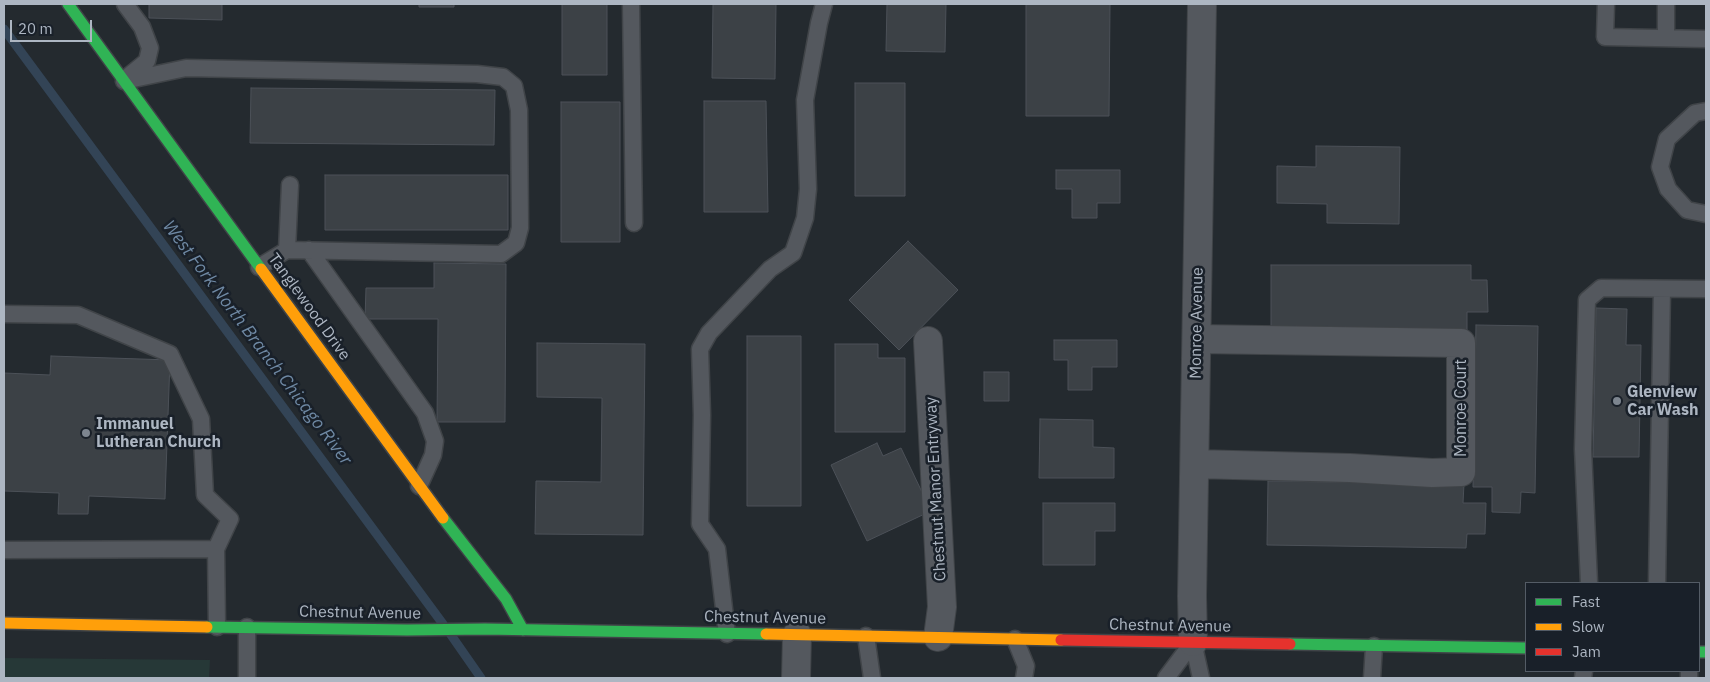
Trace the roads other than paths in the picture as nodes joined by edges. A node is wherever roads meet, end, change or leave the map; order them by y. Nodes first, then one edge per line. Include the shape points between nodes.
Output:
1 (68, 4) edge
2 (125, 4) edge
3 (632, 4) edge
4 (824, 4) edge
5 (1202, 4) edge
6 (1606, 4) edge
7 (1666, 4) edge
8 (1666, 38) junction
9 (1706, 39) edge
10 (124, 81) junction
11 (1706, 111) edge
12 (290, 185) dead end
13 (1706, 214) edge
14 (634, 222) dead end
15 (286, 250) junction
16 (309, 250) junction
17 (259, 267) junction
18 (1662, 289) junction
19 (1706, 289) edge
20 (4, 314) edge
21 (1197, 339) junction
22 (928, 341) dead end
23 (1195, 464) junction
24 (419, 486) junction
25 (216, 549) junction
26 (4, 550) edge
27 (1589, 582) edge
28 (1657, 582) edge
29 (4, 623) edge
30 (217, 627) junction
31 (247, 628) junction
32 (523, 630) junction
33 (727, 634) junction
34 (797, 635) junction
35 (866, 636) junction
36 (938, 638) junction
37 (1015, 639) junction
38 (1193, 642) junction
39 (1374, 646) junction
40 (1525, 648) edge
41 (247, 678) edge
42 (796, 678) edge
43 (872, 678) edge
44 (1024, 678) edge
45 (1166, 678) edge
46 (1201, 678) edge
47 (1372, 678) edge

1 - 10 street, Tanglewood Drive
2 - 10 lane via 142,27 150,48 148,61
3 - 14 lane
4 - 33 lane via 805,100 808,189 805,218 793,253 770,269 709,333 700,349 700,524 718,549
5 - 21 street, Monroe Avenue
6 - 8 lane via 1605,37
7 - 8 lane
8 - 9 lane
10 - 16 lane via 186,68 477,74 503,77 514,86 519,110 520,228 516,242 501,254
10 - 17 street, Tanglewood Drive
11 - 13 lane via 1695,113 1667,139 1660,167 1668,189 1687,210
12 - 15 lane
15 - 16 lane
15 - 17 lane
16 - 24 lane via 425,413 435,441 433,455
17 - 24 street, Tanglewood Drive
18 - 19 lane
18 - 27 lane via 1601,288 1587,300 1583,449
18 - 28 lane
20 - 25 lane via 78,314 170,354 201,419 205,495 230,520
21 - 23 street, Monroe Avenue
21 - 23 street, Monroe Court via 1461,343 1461,472
22 - 36 street, Chestnut Manor Entryway via 942,607
23 - 38 street, Monroe Avenue
24 - 32 street, Tanglewood Drive via 506,599
25 - 26 lane
25 - 30 lane
29 - 30 street, Chestnut Avenue
30 - 31 street, Chestnut Avenue
31 - 32 street, Chestnut Avenue
31 - 41 lane
32 - 33 street, Chestnut Avenue
33 - 34 street, Chestnut Avenue
34 - 35 street, Chestnut Avenue
34 - 42 street
35 - 36 street, Chestnut Avenue
35 - 43 lane
36 - 37 street, Chestnut Avenue
37 - 38 street, Chestnut Avenue
37 - 44 lane via 1026,666
38 - 39 street, Chestnut Avenue
38 - 45 lane
38 - 46 lane
39 - 40 street, Chestnut Avenue
39 - 47 lane

